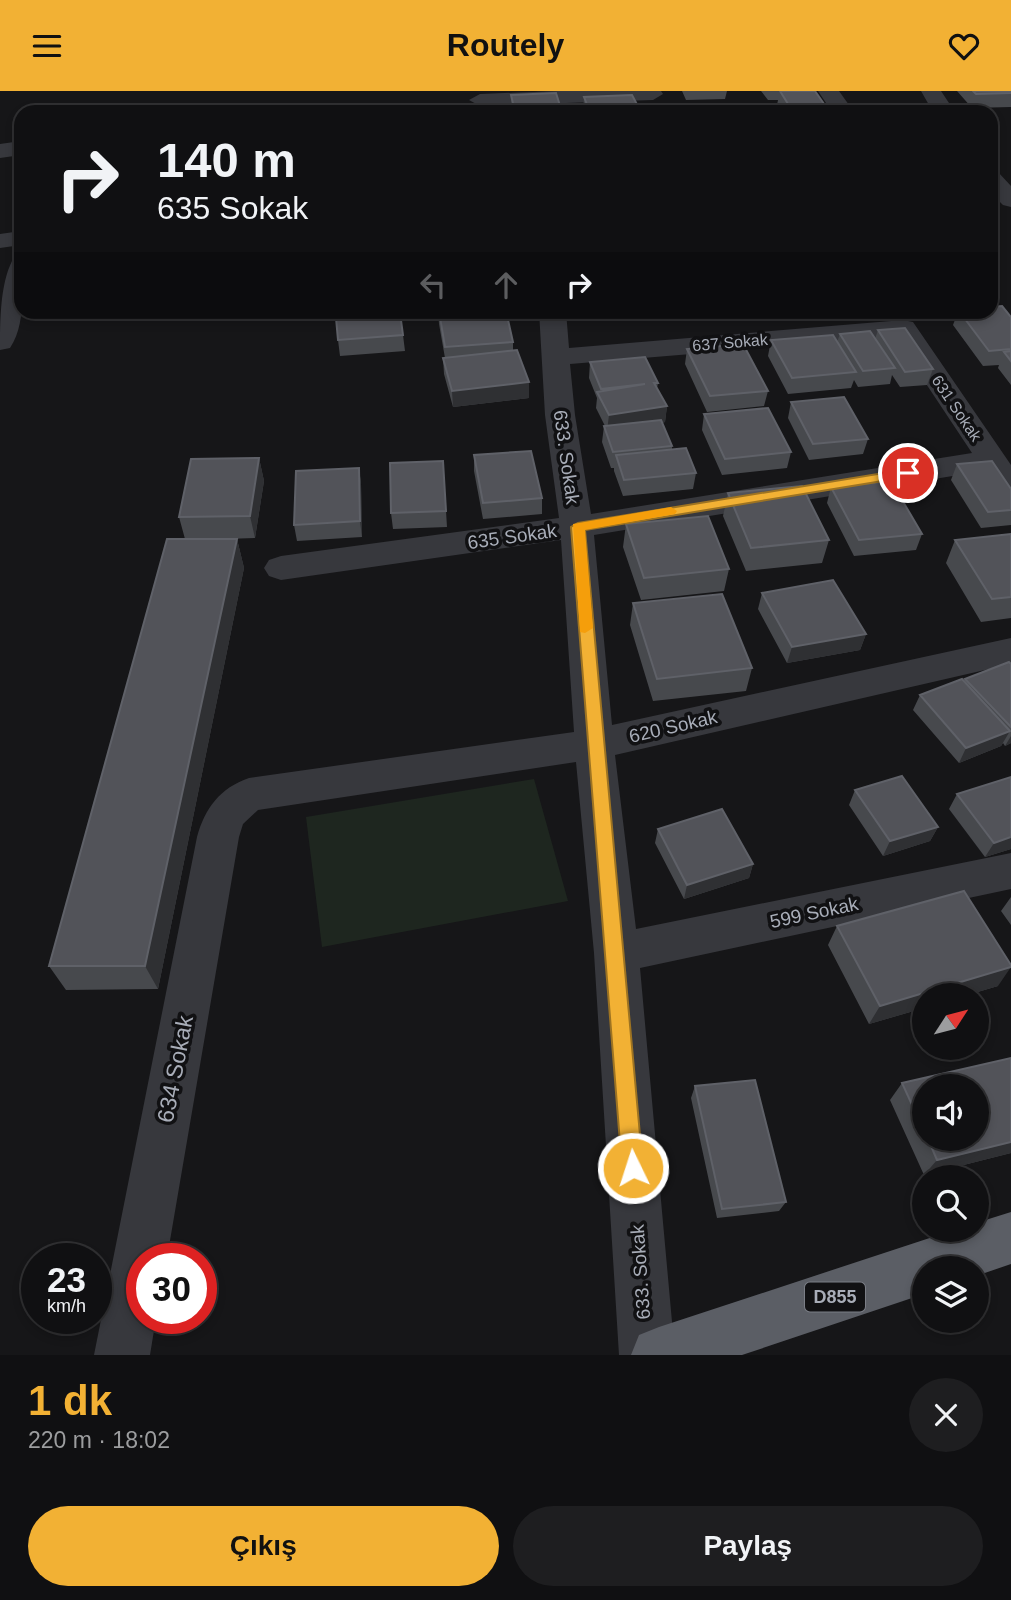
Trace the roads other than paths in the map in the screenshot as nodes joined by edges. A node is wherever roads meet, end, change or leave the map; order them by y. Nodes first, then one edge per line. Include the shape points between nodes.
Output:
1 (656, 99) edge
2 (481, 101) edge
3 (998, 173) edge
4 (1011, 200) edge
5 (14, 291) edge
6 (553, 319) edge
7 (904, 328) joint
8 (0, 342) edge
9 (557, 357) junction
10 (992, 460) junction
11 (1011, 489) edge
12 (578, 527) junction
13 (281, 568) dead end
14 (1011, 651) edge
15 (594, 744) junction
16 (249, 795) joint
17 (1011, 871) edge
18 (616, 953) junction
19 (1011, 1238) edge
20 (121, 1355) edge
21 (647, 1355) edge
22 (659, 1355) edge

1 - 2 street
3 - 4 street
5 - 8 street
6 - 9 street, 633. Sokak
7 - 9 street, 637 Sokak
7 - 10 street, 631 Sokak
9 - 12 street, 633. Sokak
10 - 11 street, 631 Sokak
10 - 12 street, 635 Sokak
12 - 13 street, 635 Sokak
12 - 15 street, 633. Sokak
14 - 15 street, 620 Sokak
15 - 16 street, 620 Sokak
15 - 18 street, 633. Sokak
16 - 20 street, 634 Sokak via 231,806 222,819
17 - 18 street, 599 Sokak
18 - 21 street, 633. Sokak
19 - 22 highway, D855

